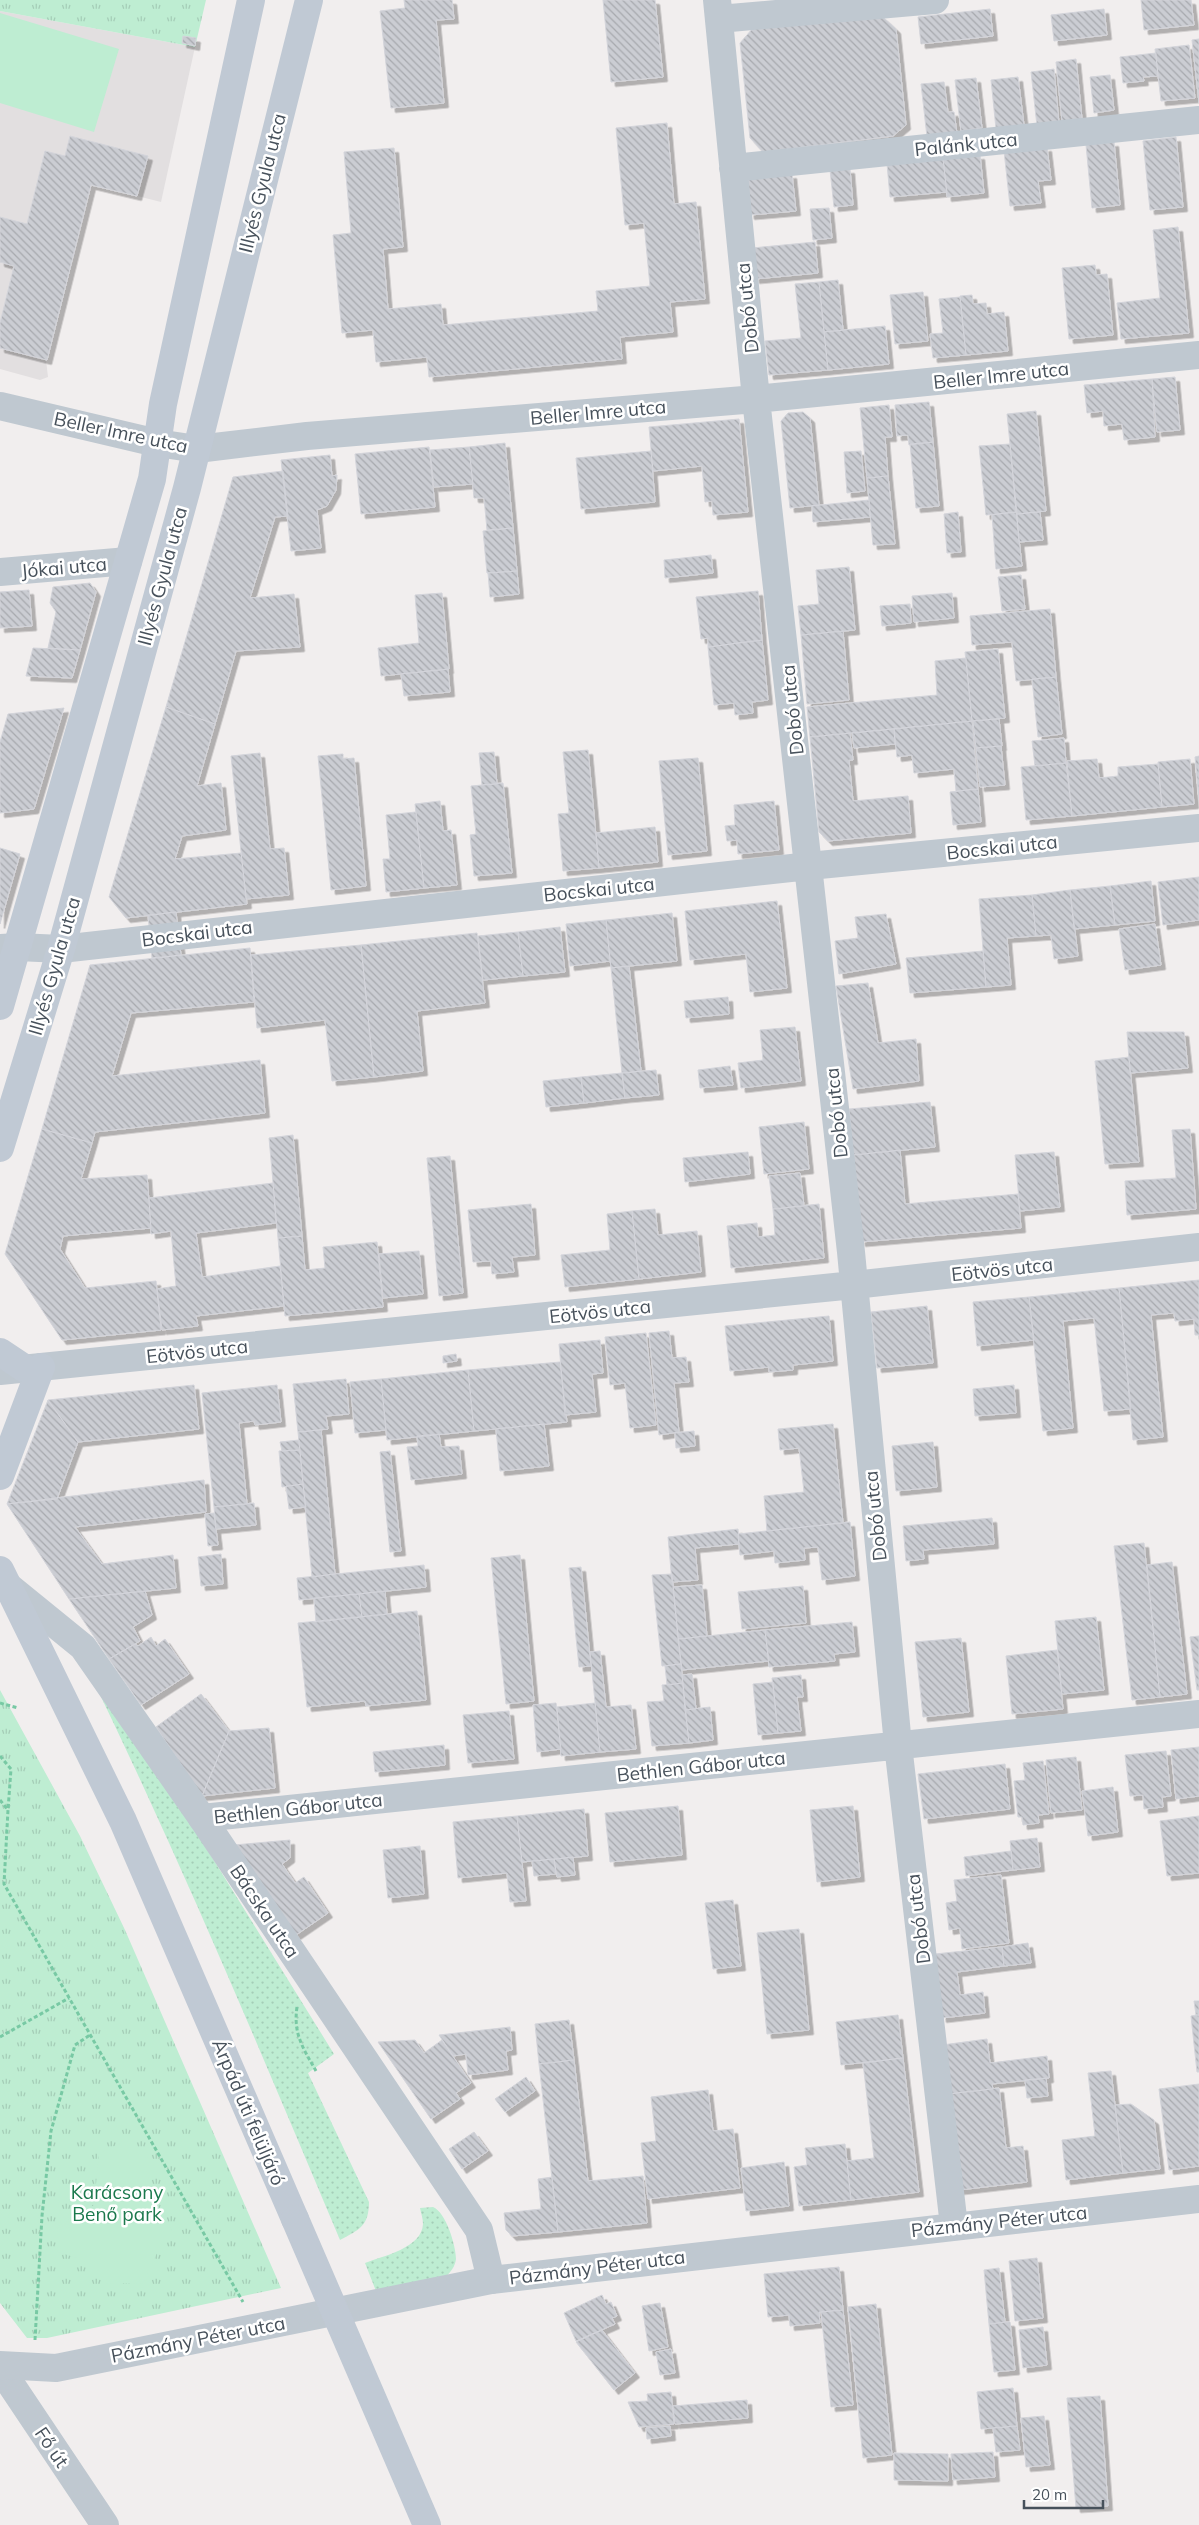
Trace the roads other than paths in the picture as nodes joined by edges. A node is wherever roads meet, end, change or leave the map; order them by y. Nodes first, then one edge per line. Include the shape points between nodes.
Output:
1 (251, 0) edge
2 (309, 0) edge
3 (935, 0) edge
4 (718, 9) edge
5 (1199, 120) edge
6 (733, 168) junction
7 (1199, 355) edge
8 (756, 399) junction
9 (0, 406) edge
10 (157, 442) junction
11 (197, 449) junction
12 (128, 561) junction
13 (0, 572) edge
14 (1199, 828) edge
15 (809, 866) junction
16 (9, 947) edge
17 (61, 949) junction
18 (0, 1006) edge
19 (0, 1148) edge
20 (1199, 1247) edge
21 (854, 1285) junction
22 (0, 1352) edge
23 (22, 1369) edge
24 (0, 1476) edge
25 (7, 1592) edge
26 (1199, 1714) edge
27 (898, 1746) junction
28 (202, 1818) junction
29 (1199, 2199) edge
30 (954, 2226) junction
31 (491, 2280) junction
32 (0, 2366) edge
33 (105, 2525) edge
34 (427, 2525) edge

1 - 10 main road, Illyés Gyula utca via 162,404
2 - 11 main road, Illyés Gyula utca
3 - 4 street
4 - 6 street, Dobó utca
5 - 6 street, Palánk utca
6 - 8 street, Dobó utca
7 - 8 street, Beller Imre utca
8 - 11 street, Beller Imre utca via 317,435
8 - 15 street, Dobó utca
9 - 10 street, Beller Imre utca
10 - 11 street, Beller Imre utca
10 - 12 main road, Illyés Gyula utca via 152,479
11 - 17 main road, Illyés Gyula utca
12 - 13 street, Jókai utca
12 - 16 main road, Illyés Gyula utca
14 - 15 street, Bocskai utca
15 - 17 street, Bocskai utca
15 - 21 street, Dobó utca
16 - 17 street, Bocskai utca
16 - 18 main road, Illyés Gyula utca
17 - 19 main road, Illyés Gyula utca
20 - 21 street, Eötvös utca
21 - 23 street, Eötvös utca
21 - 27 street, Dobó utca
22 - 23 main road
23 - 24 main road
25 - 28 street, Bácska utca via 83,1647
25 - 34 main road, Árpád úti felüljáró, bridge via 123,1821
26 - 27 street, Bethlen Gábor utca
27 - 28 street, Bethlen Gábor utca
27 - 30 street, Dobó utca
28 - 31 street, Bácska utca via 479,2230
29 - 30 street, Pázmány Péter utca
30 - 31 street, Pázmány Péter utca
31 - 32 street, Pázmány Péter utca via 56,2368
32 - 33 street, Fő út

